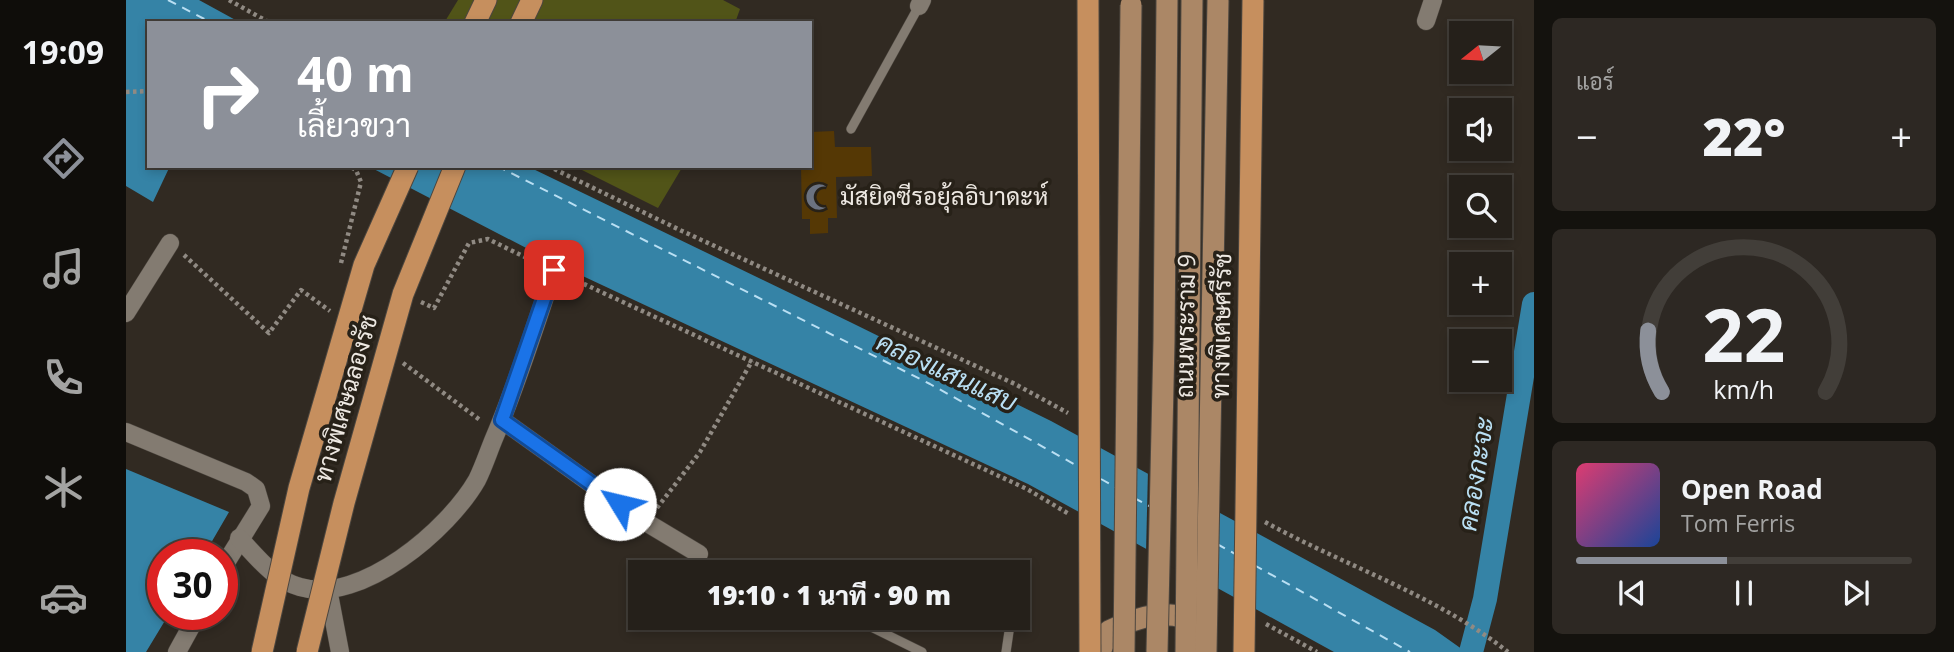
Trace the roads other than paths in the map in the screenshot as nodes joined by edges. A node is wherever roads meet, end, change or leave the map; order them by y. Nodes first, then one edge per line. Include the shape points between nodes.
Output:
1 (486, 0) edge
2 (532, 0) edge
3 (1088, 0) edge
4 (1167, 0) edge
5 (1192, 0) edge
6 (1218, 0) edge
7 (1254, 0) edge
8 (1433, 0) edge
9 (920, 3) edge
10 (1131, 3) edge
11 (476, 21) edge
12 (521, 21) edge
13 (1426, 21) dead end
14 (851, 129) dead end
15 (407, 168) edge
16 (454, 168) edge
17 (170, 243) dead end
18 (554, 270) road end
19 (126, 313) edge
20 (502, 420) junction
21 (126, 432) edge
22 (239, 538) joint
23 (699, 554) dead end
24 (328, 589) junction
25 (189, 630) edge
26 (877, 630) edge
27 (1009, 630) edge
28 (177, 652) edge
29 (262, 652) edge
30 (307, 652) edge
31 (340, 652) edge
32 (922, 652) edge
33 (1006, 652) edge
34 (1090, 652) edge
35 (1100, 652) edge
36 (1124, 652) edge
37 (1157, 652) edge
38 (1186, 652) edge
39 (1206, 652) edge
40 (1214, 652) edge
41 (1244, 652) edge

1 - 11 highway
2 - 12 highway
3 - 34 highway, bridge
4 - 37 main road, ถนนพระราม 9, bridge
5 - 38 main road, ถนนพระราม 9, bridge
6 - 39 main road, ถนนพระราม 9, bridge
7 - 41 highway, ทางพิเศษศรีรัช, bridge
8 - 13 street
9 - 14 lane
10 - 36 main road, bridge
15 - 29 highway, ทางพิเศษฉลองรัช, bridge via 364,265 299,488
16 - 30 highway, ทางพิเศษฉลองรัช, bridge via 403,294
17 - 19 street
18 - 20 street
20 - 23 street
20 - 24 street via 477,480 442,524 378,573
21 - 22 street via 256,489 261,506
22 - 24 street via 285,582 304,589
24 - 31 street
25 - 28 street
26 - 32 lane
27 - 33 lane
35 - 40 main road via 1109,631 1136,618 1171,615 1199,624

